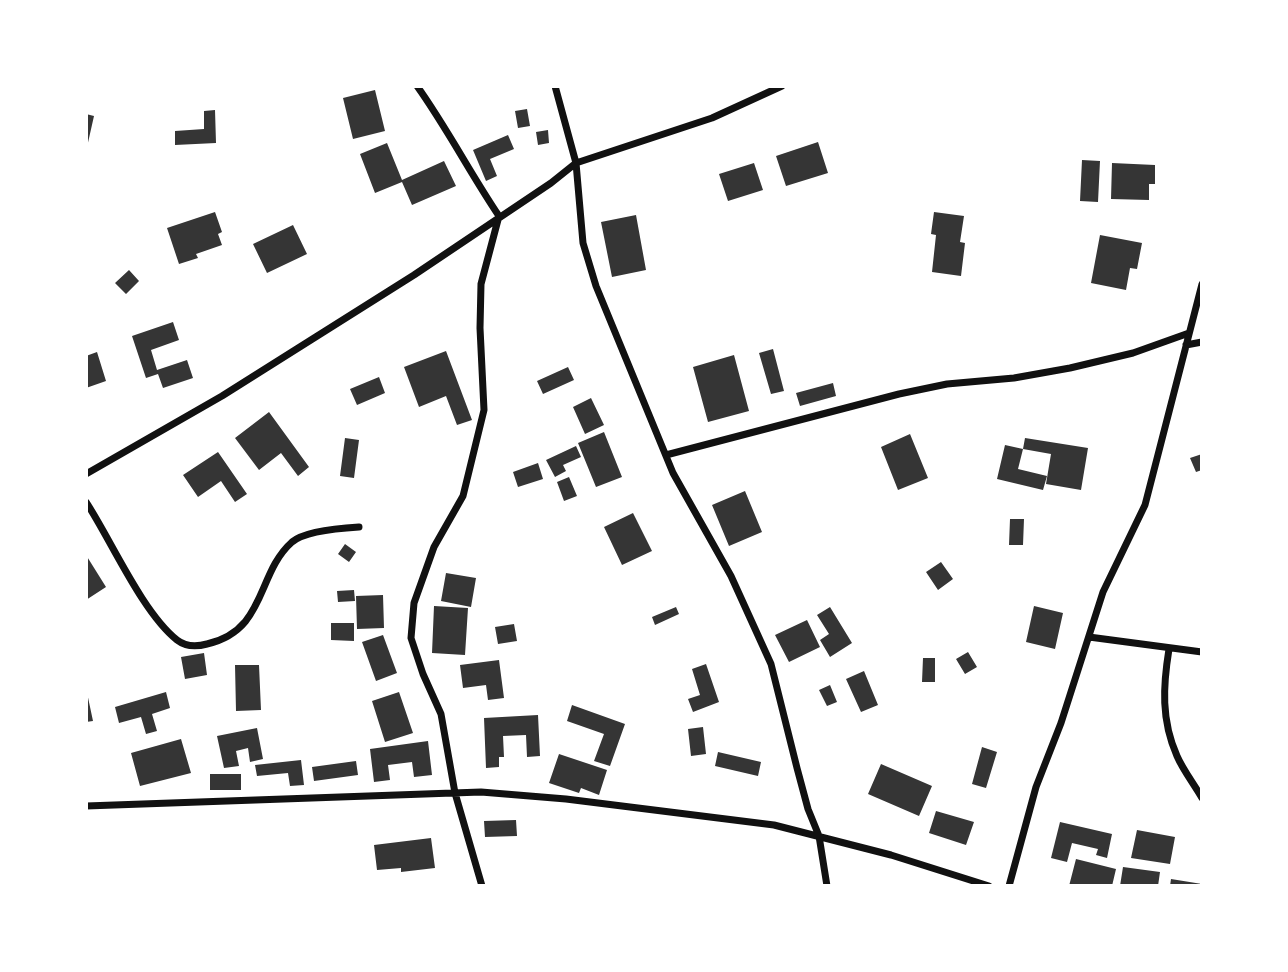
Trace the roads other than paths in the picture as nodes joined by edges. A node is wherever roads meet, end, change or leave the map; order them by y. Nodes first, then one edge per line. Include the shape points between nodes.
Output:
1 (417, 86) edge
2 (555, 86) edge
3 (782, 86) edge
4 (576, 163) junction
5 (499, 216) junction
6 (1202, 284) edge
7 (1189, 334) junction
8 (1202, 342) edge
9 (1186, 345) junction
10 (666, 455) junction
11 (86, 474) edge
12 (86, 502) edge
13 (359, 527) dead end
14 (1089, 638) junction
15 (1168, 649) junction
16 (1202, 652) edge
17 (455, 793) junction
18 (1202, 798) edge
19 (86, 806) edge
20 (819, 836) junction
21 (482, 886) edge
22 (827, 886) edge
23 (989, 886) edge
24 (1009, 886) edge

1 - 5 street
2 - 4 street
3 - 4 street via 712,118
4 - 5 street
4 - 10 street via 583,243 596,286
5 - 11 street via 233,389
5 - 17 street via 481,284 484,410 463,496 434,547 414,603 411,638 441,714
6 - 7 street
7 - 9 street
7 - 10 street via 1070,368 899,394
8 - 9 street
9 - 14 street via 1145,505 1103,592
10 - 20 street via 731,576 771,664 796,768
12 - 13 street via 146,603 177,640 189,646 239,632 293,540 325,530
14 - 15 street
14 - 24 street via 1037,787
15 - 16 street
15 - 18 street via 1163,685 1166,719 1177,756
17 - 19 street
17 - 20 street via 635,807 774,825
17 - 21 street
20 - 22 street
20 - 23 street

